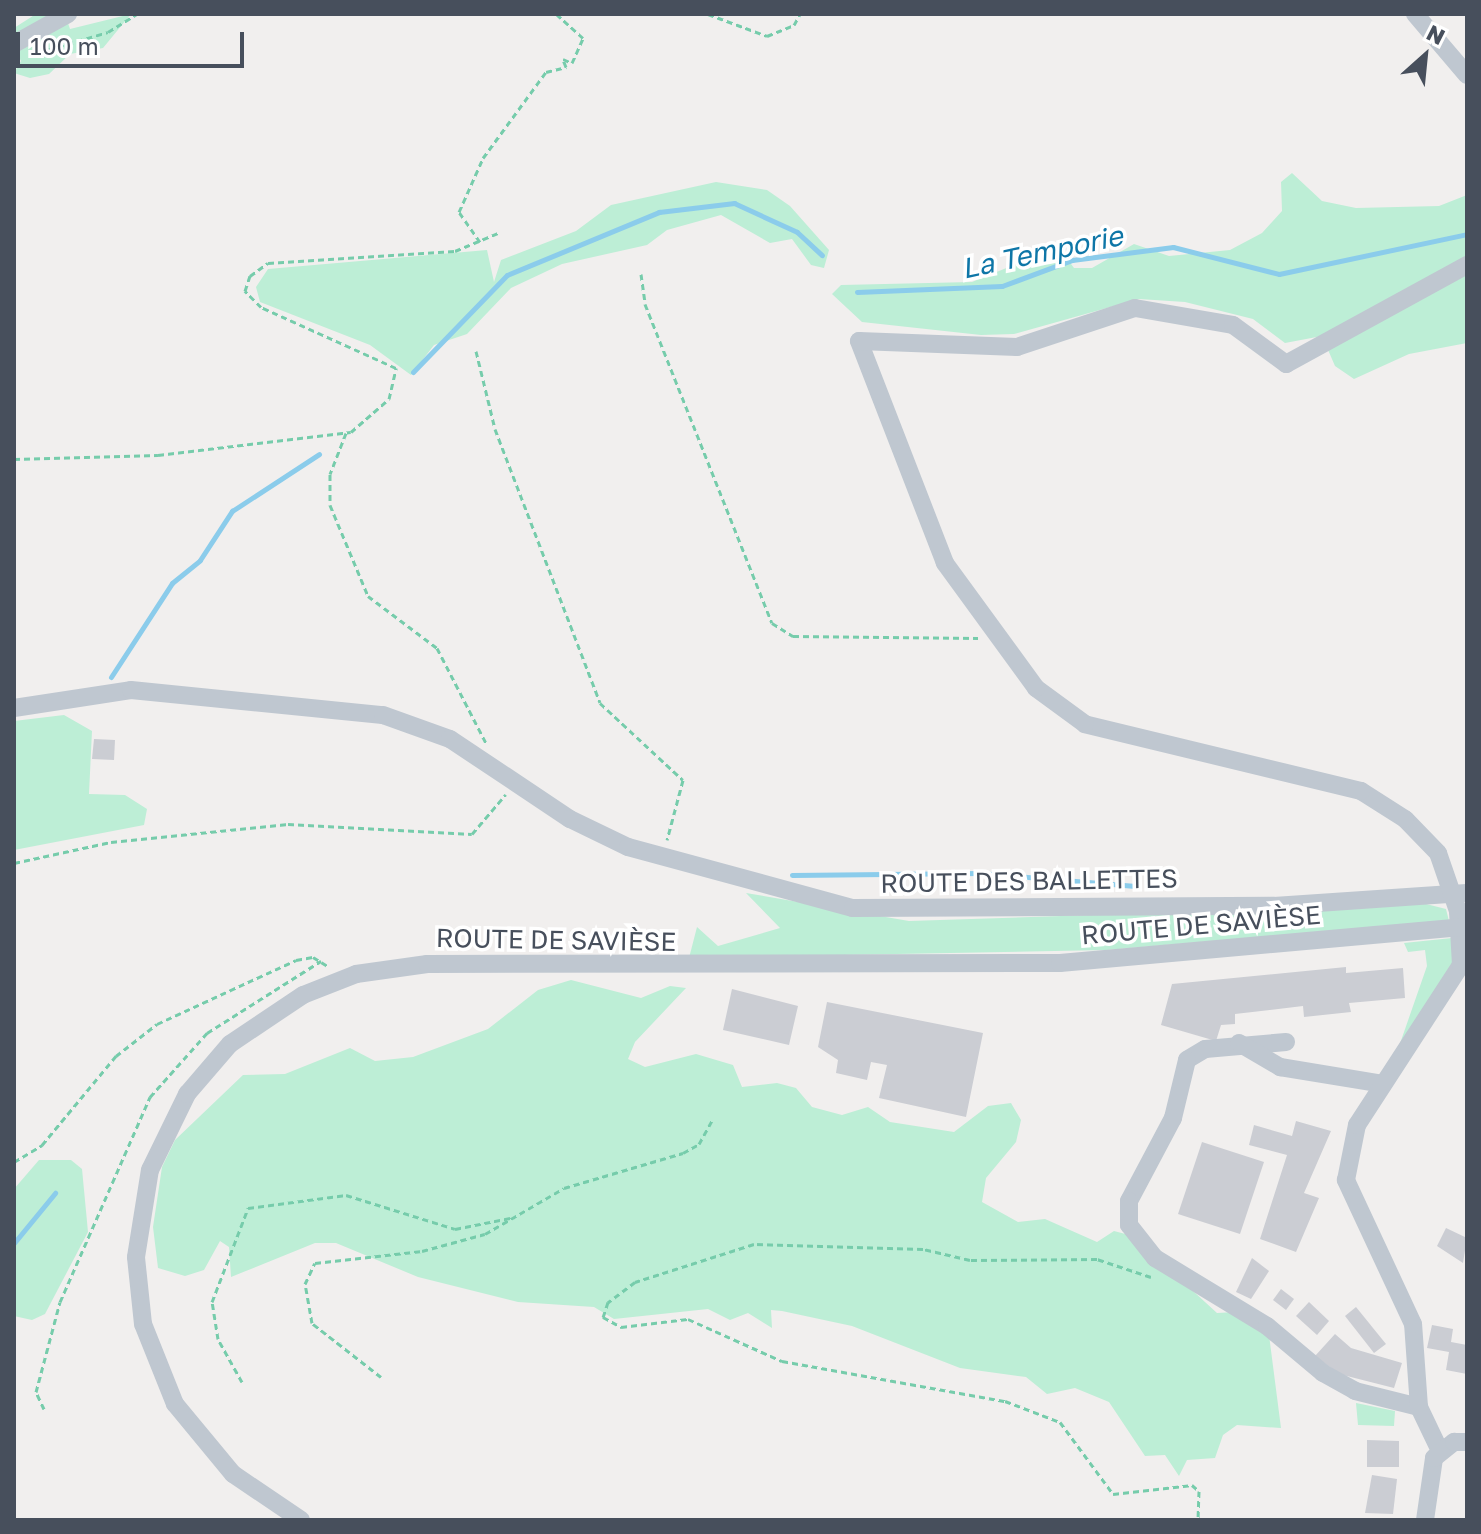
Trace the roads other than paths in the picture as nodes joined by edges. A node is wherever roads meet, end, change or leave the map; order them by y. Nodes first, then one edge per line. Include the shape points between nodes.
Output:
1 (68, 14) edge
2 (1415, 14) edge
3 (14, 44) edge
4 (1467, 75) edge
5 (1467, 265) edge
6 (14, 708) edge
7 (1462, 914) edge
8 (1464, 966) edge
9 (1286, 1042) dead end
10 (1239, 1043) junction
11 (1383, 1084) junction
12 (1419, 1407) junction
13 (1467, 1442) edge
14 (1440, 1451) junction
15 (301, 1520) edge
16 (1425, 1520) edge

1 - 3 street
2 - 4 street
5 - 7 street via 1286,364 1233,325 1135,308 1017,347 859,341 945,563 1036,688 1085,724 1361,791 1405,819 1438,853
6 - 7 street, ROUTE DES BALLETTES via 131,690 300,704 409,722 484,761 594,832 662,858 819,902 900,913 1274,906
7 - 8 street
7 - 15 street, ROUTE DE SAVIÈSE via 1060,963 427,964 337,980 255,1024 187,1094 150,1170 136,1257 143,1324 175,1404 233,1474
8 - 11 street
9 - 10 street
10 - 11 street via 1280,1067
10 - 12 street via 1187,1060 1173,1118 1129,1201 1129,1225 1155,1258 1267,1326 1323,1373 1355,1391
11 - 12 street via 1357,1125 1346,1180 1413,1324
12 - 14 street
13 - 14 street
14 - 16 street via 1429,1469

